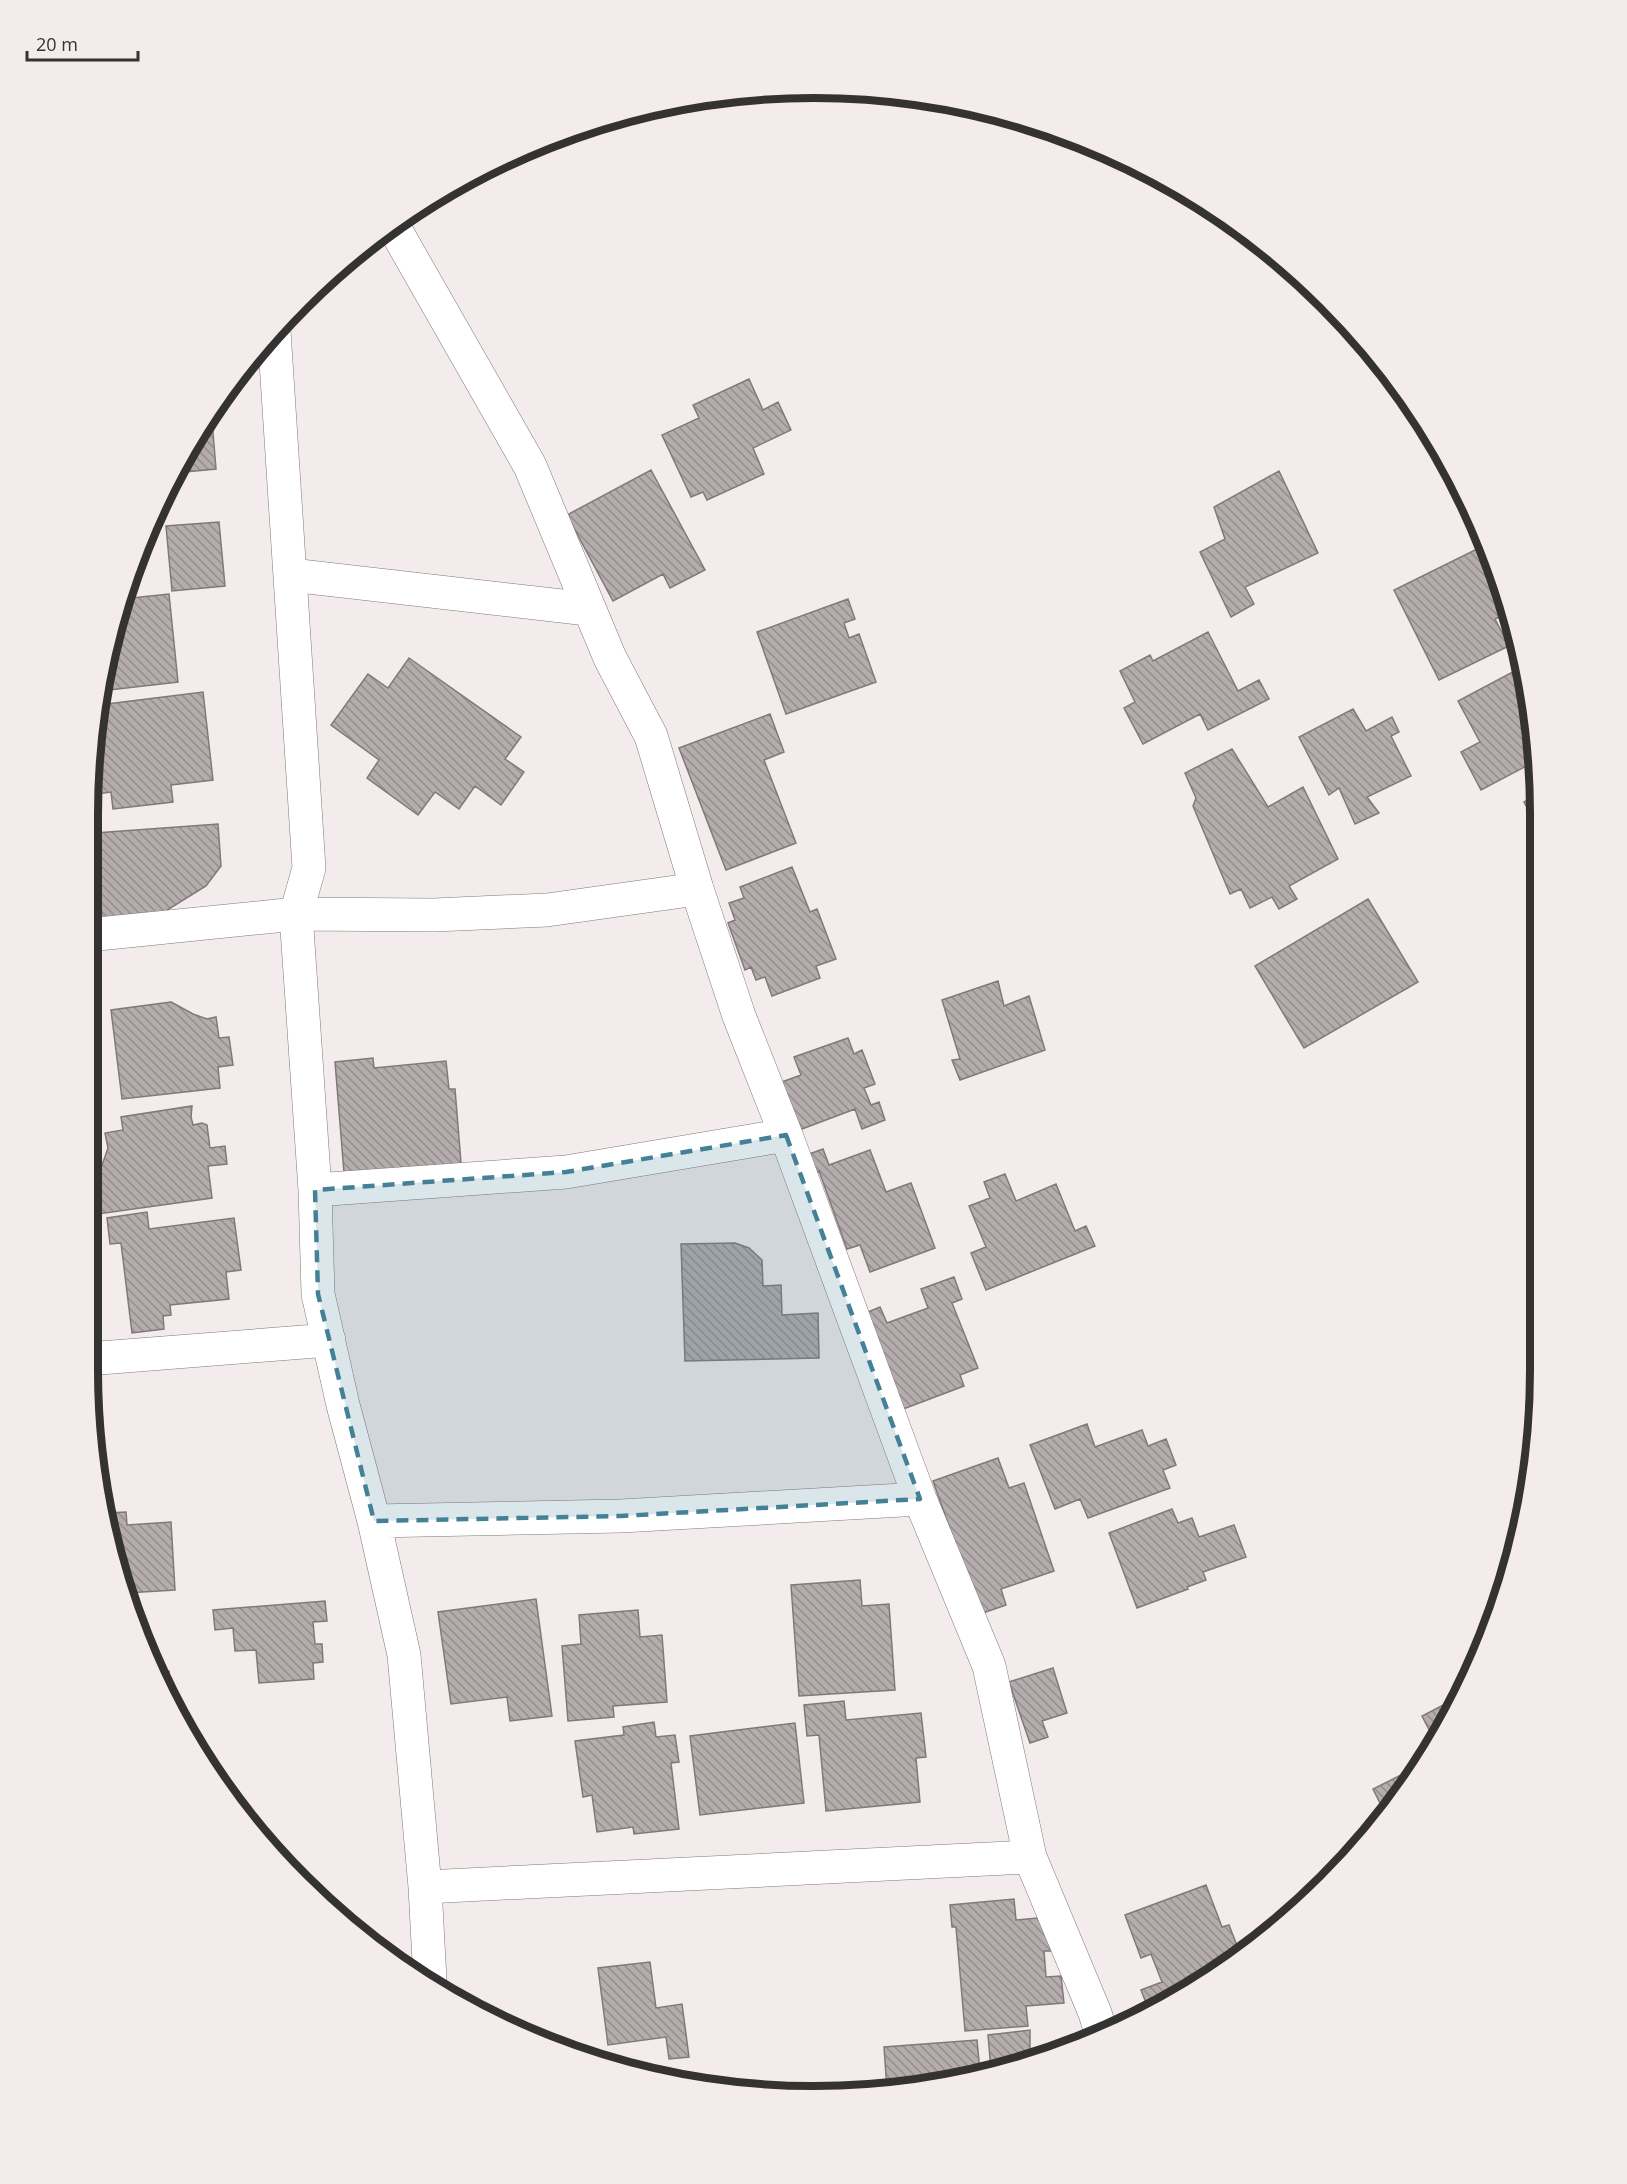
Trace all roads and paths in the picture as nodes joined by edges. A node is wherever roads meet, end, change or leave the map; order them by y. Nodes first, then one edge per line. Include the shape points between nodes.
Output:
1 (396, 232) edge
2 (275, 341) edge
3 (291, 575) junction
4 (588, 609) junction
5 (697, 889) junction
6 (296, 914) junction
7 (98, 934) edge
8 (786, 1135) junction
9 (315, 1190) junction
10 (329, 1340) junction
11 (98, 1358) edge
12 (920, 1499) junction
13 (374, 1521) junction
14 (1030, 1857) junction
15 (425, 1887) junction
16 (430, 1975) edge
17 (1099, 2027) edge

1 - 4 street via 530,466
2 - 3 street
3 - 4 street
3 - 6 street via 309,868
4 - 5 street via 651,736
5 - 6 street via 547,910 434,915
5 - 8 street via 739,1016
6 - 7 street
6 - 9 street
8 - 9 street via 566,1172
8 - 12 street
9 - 10 street via 318,1294
10 - 11 street
10 - 13 street
12 - 13 street via 621,1516
12 - 14 street via 989,1666
13 - 15 street via 404,1655
14 - 15 street
14 - 17 street
15 - 16 street

